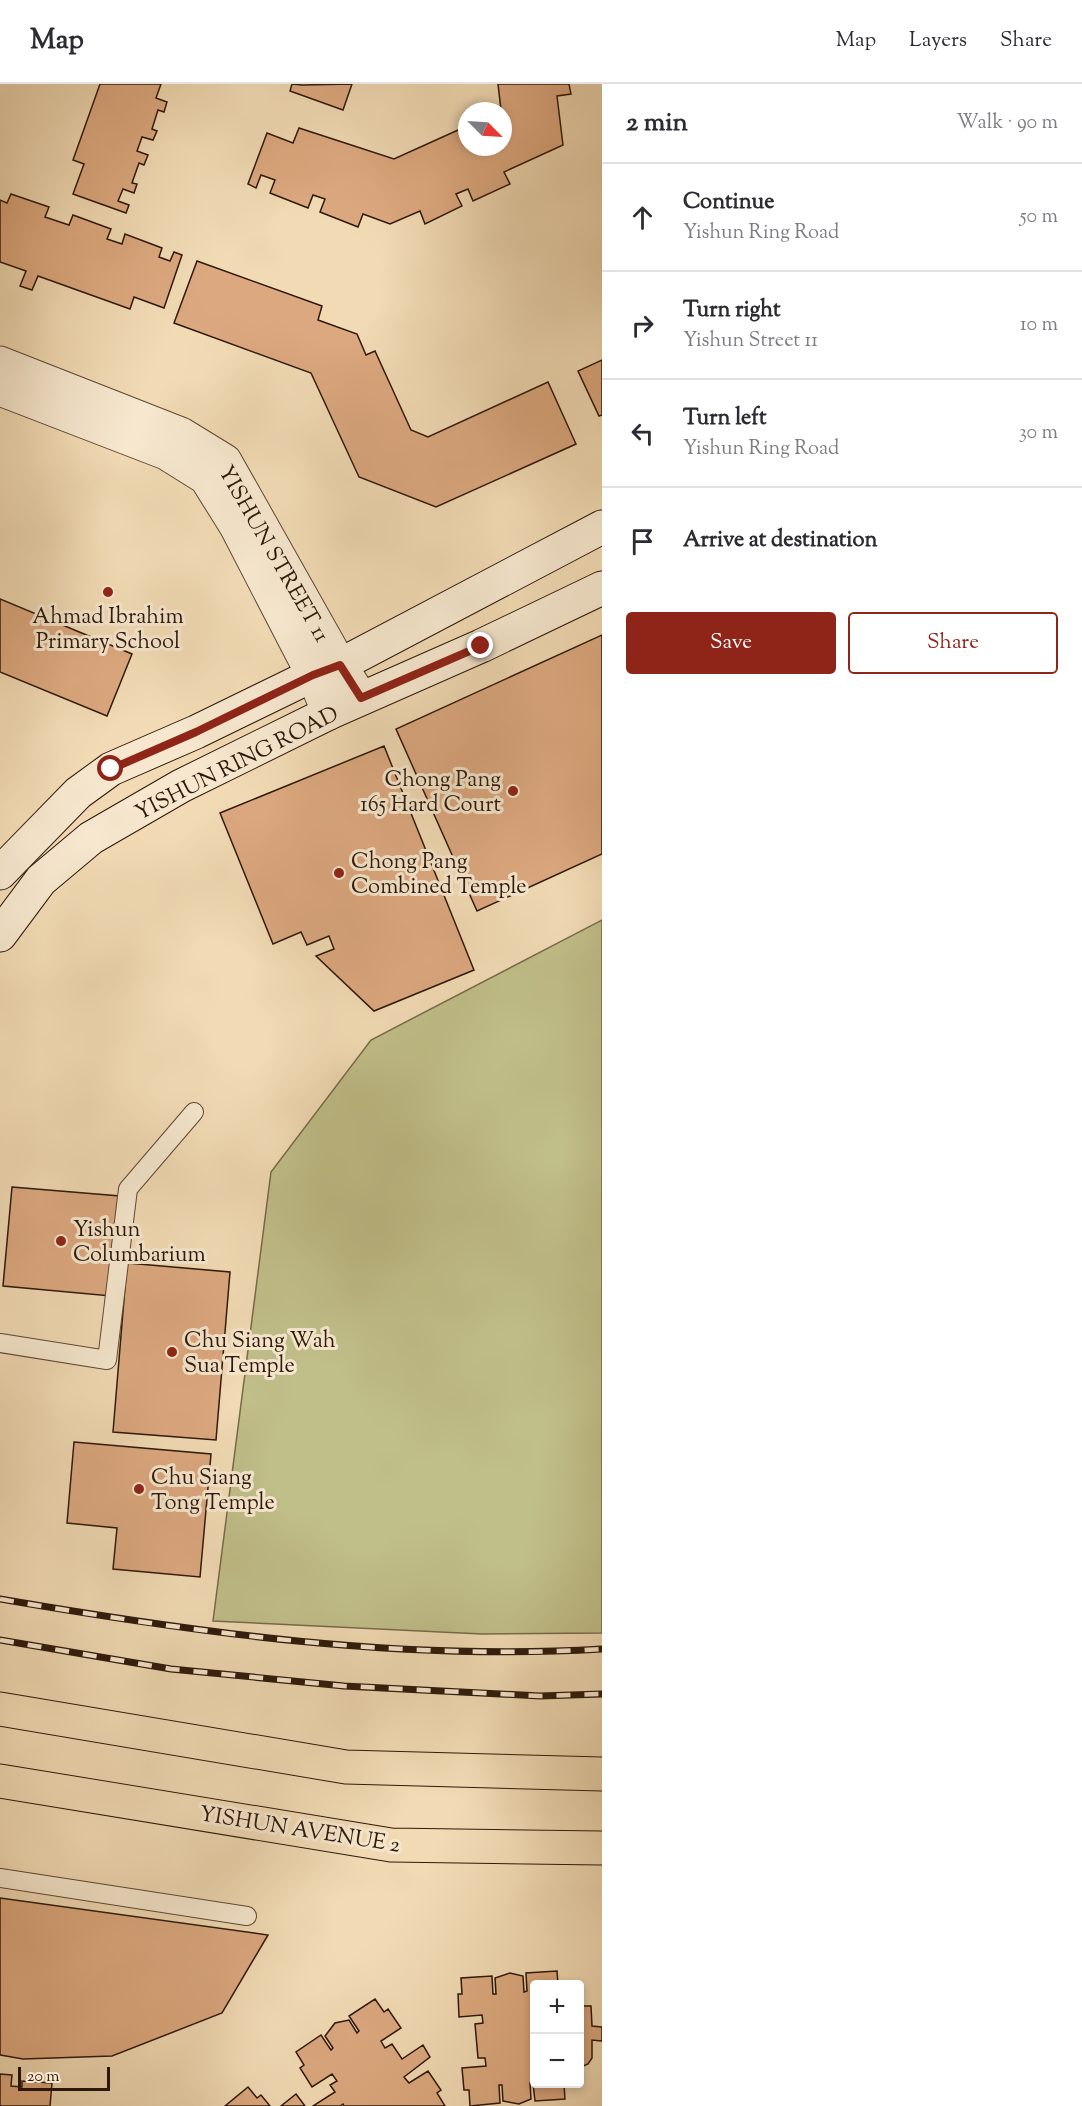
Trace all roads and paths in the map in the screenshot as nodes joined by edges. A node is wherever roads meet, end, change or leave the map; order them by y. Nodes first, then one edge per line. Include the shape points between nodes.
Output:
1 (0, 363) edge
2 (0, 389) edge
3 (602, 527) edge
4 (602, 588) edge
5 (326, 670) junction
6 (361, 698) junction
7 (329, 713) junction
8 (0, 873) edge
9 (0, 935) edge
10 (194, 1112) dead end
11 (0, 1343) edge
12 (0, 1709) edge
13 (602, 1774) edge
14 (0, 1781) edge
15 (602, 1848) edge
16 (0, 1878) edge
17 (247, 1916) dead end

1 - 5 main road, YISHUN STREET 11 via 181,434 225,461
2 - 5 main road, YISHUN STREET 11 via 166,453 206,478
3 - 5 main road, YISHUN RING ROAD
4 - 6 main road, YISHUN RING ROAD
5 - 6 main road, YISHUN STREET 11
5 - 7 main road, YISHUN STREET 11
5 - 8 main road, YISHUN RING ROAD via 111,769 78,793
6 - 7 main road, YISHUN RING ROAD
7 - 9 main road, YISHUN RING ROAD via 181,786 91,838 41,880
10 - 11 lane via 128,1189 107,1360
12 - 13 main road via 346,1767
14 - 15 main road, YISHUN AVENUE 2 via 391,1845
16 - 17 lane

